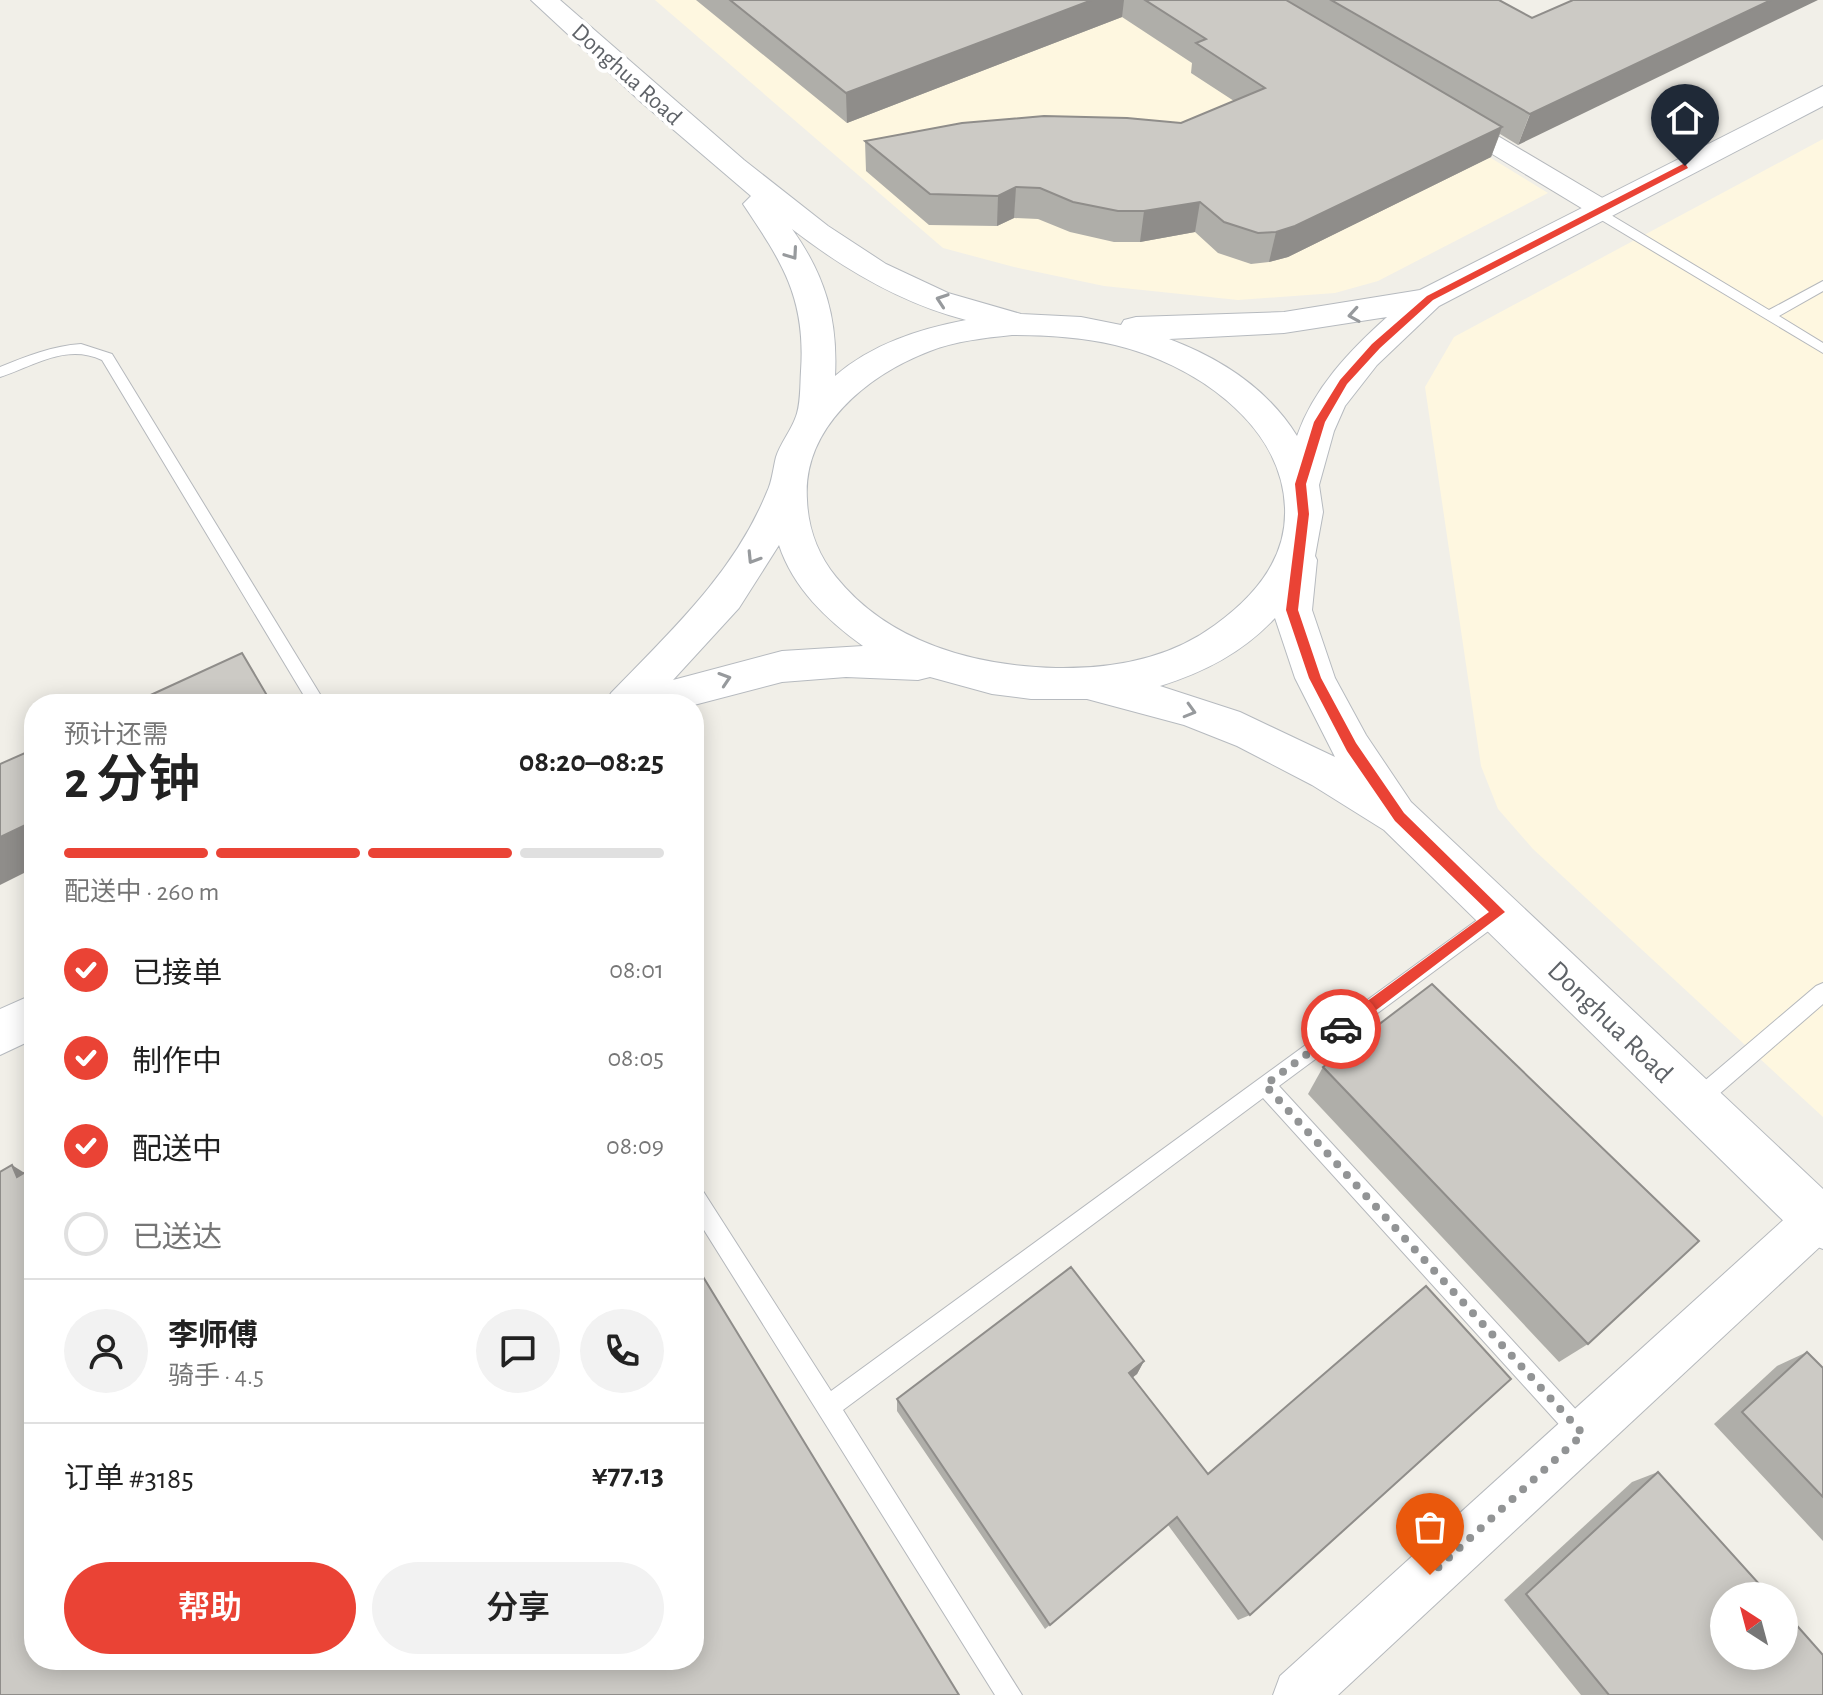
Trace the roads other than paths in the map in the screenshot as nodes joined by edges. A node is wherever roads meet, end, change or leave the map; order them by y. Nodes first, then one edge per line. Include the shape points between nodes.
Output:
1 (544, 0) edge
2 (1823, 95) edge
3 (1427, 104) edge
4 (709, 148) junction
5 (1599, 210) junction
6 (1823, 285) edge
7 (1430, 298) junction
8 (1769, 316) junction
9 (1061, 325) junction
10 (1823, 349) edge
11 (0, 372) edge
12 (814, 417) junction
13 (1301, 484) junction
14 (788, 488) junction
15 (1300, 543) junction
16 (949, 669) junction
17 (1087, 684) junction
18 (312, 694) edge
19 (635, 694) edge
20 (680, 694) edge
21 (1399, 817) junction
22 (1499, 912) junction
23 (1823, 992) edge
24 (24, 1020) edge
25 (0, 1033) edge
26 (1265, 1085) junction
27 (1696, 1101) junction
28 (704, 1211) edge
29 (1820, 1221) edge
30 (828, 1407) junction
31 (1583, 1434) junction
32 (1009, 1695) edge
33 (1299, 1695) edge

1 - 4 street, Donghua Road
2 - 5 street
3 - 5 street
9 -> 4 street via 990,316 882,278 832,247
4 -> 12 street via 754,198 793,254 816,304 821,356
5 - 7 street
5 - 8 lane
6 - 8 lane
7 -> 9 street via 1360,315 1285,324 1203,329
7 - 13 street via 1343,382 1320,422
8 - 10 lane
9 - 12 street via 980,328 915,344 857,375
9 - 13 street via 1131,337 1172,351 1226,381 1274,428
11 - 18 lane via 54,352 97,350 107,357
12 - 14 street via 799,442
13 - 15 street
14 - 16 street via 800,553 841,608 908,653
14 -> 19 street via 755,556 725,598
15 - 17 street via 1271,601 1213,648 1161,669
15 - 21 street via 1292,610 1315,678 1351,747
16 - 17 street via 1009,682
20 -> 16 street via 748,671 823,660 869,659
17 -> 21 street via 1197,712 1274,743
21 - 22 street, Donghua Road
22 - 26 lane
22 - 27 street, Donghua Road
23 - 27 lane
24 - 25 street
26 - 30 lane
26 - 31 lane
27 - 29 street, Donghua Road
28 - 30 lane
29 - 31 street
30 - 32 lane
31 - 33 street

